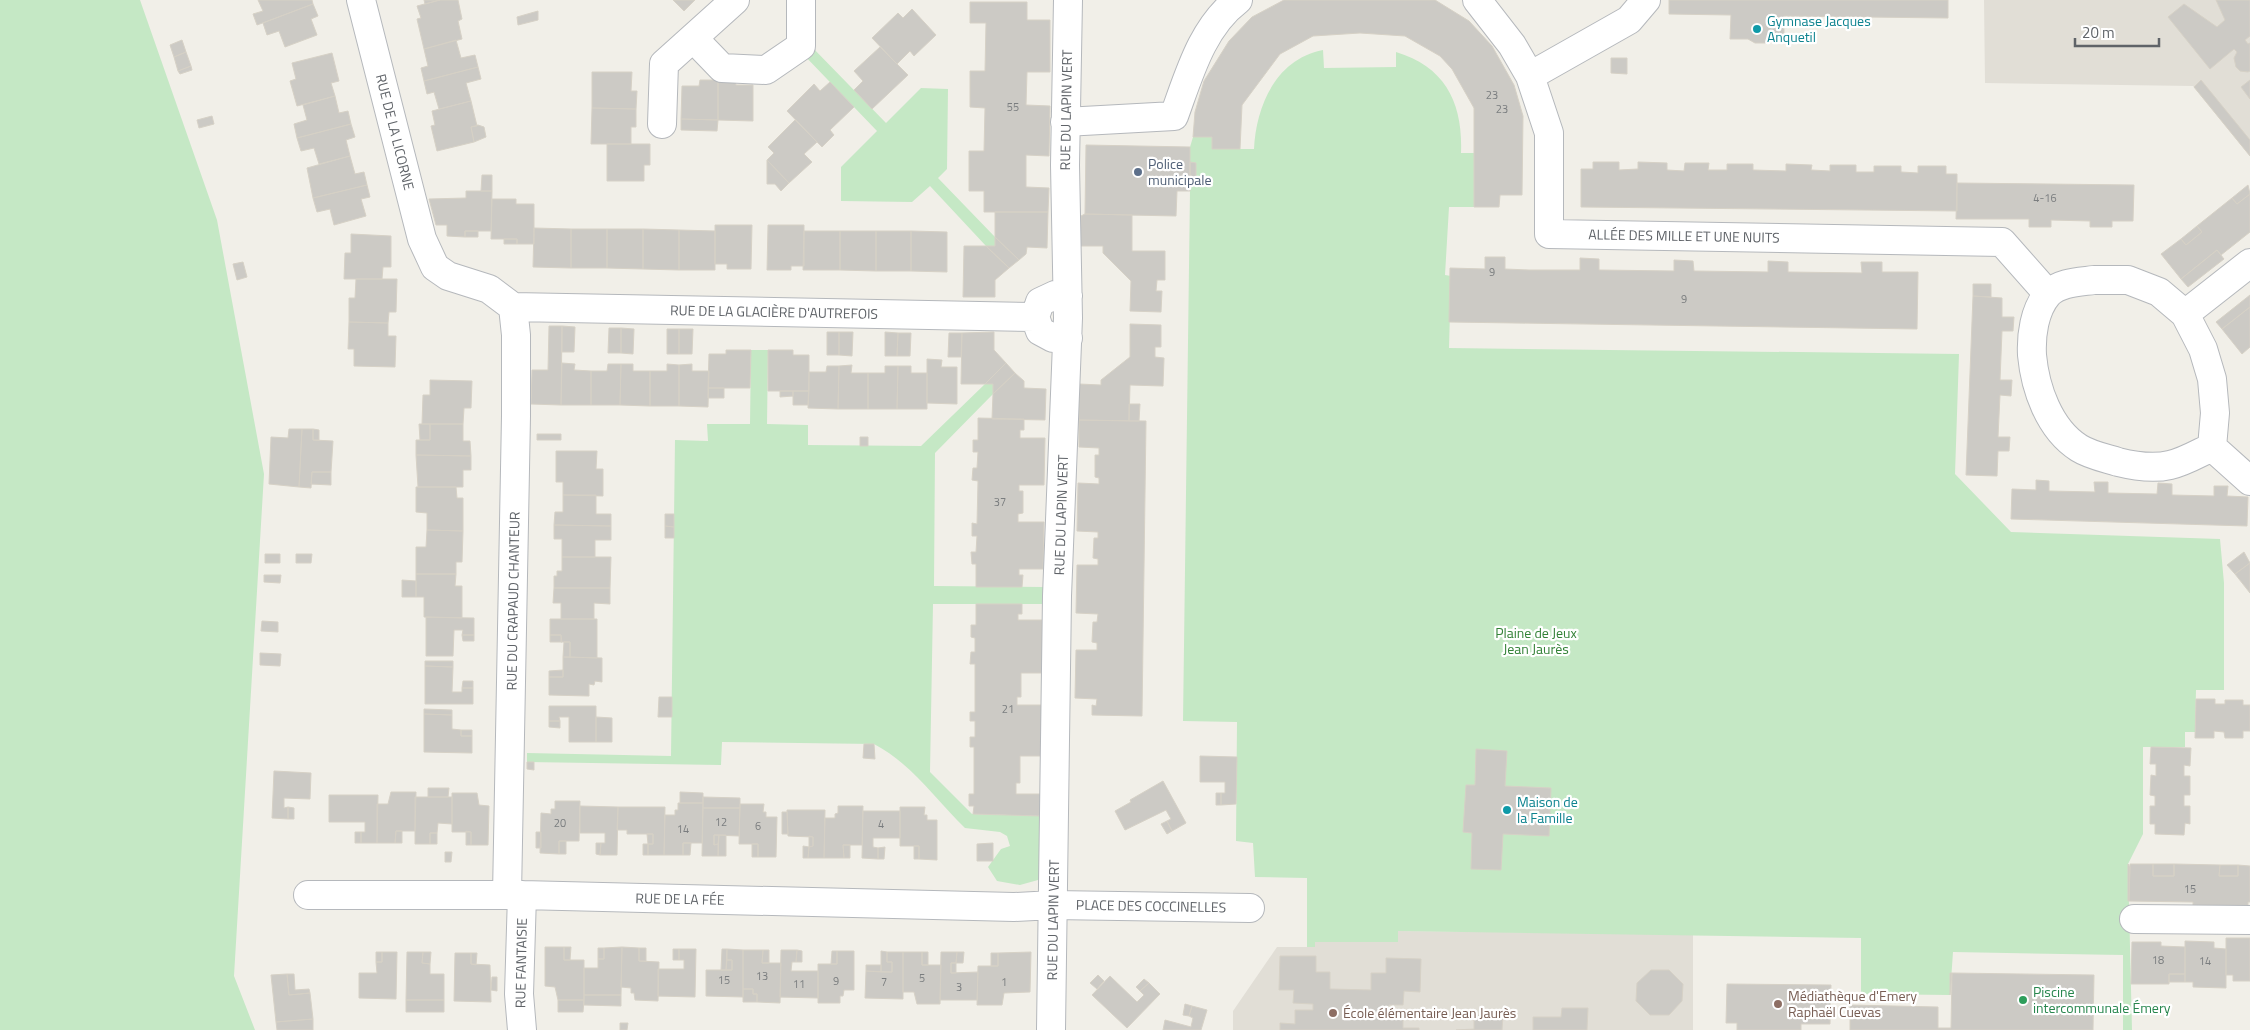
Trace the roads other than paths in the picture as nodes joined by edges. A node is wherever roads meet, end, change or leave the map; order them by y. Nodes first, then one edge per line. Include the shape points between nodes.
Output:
1 (362, 0) edge
2 (735, 0) edge
3 (801, 0) edge
4 (1068, 0) edge
5 (1238, 0) edge
6 (1477, 0) edge
7 (1646, 0) edge
8 (693, 38) junction
9 (1530, 76) junction
10 (1065, 122) junction
11 (662, 124) dead end
12 (2250, 263) edge
13 (2048, 294) junction
14 (1068, 296) junction
15 (513, 307) junction
16 (2185, 314) junction
17 (1035, 317) junction
18 (1068, 338) junction
19 (2212, 447) junction
20 (2250, 481) edge
21 (308, 895) dead end
22 (515, 895) junction
23 (1053, 905) junction
24 (1250, 908) dead end
25 (2134, 919) dead end
26 (2250, 920) edge
27 (522, 1030) edge
28 (1051, 1030) edge

1 - 15 street, RUE DE LA LICORNE via 422,240 432,263 448,276 489,288
2 - 8 street
3 - 8 street via 801,46 766,70 722,68
4 - 10 street, RUE DU LAPIN VERT
5 - 10 street via 1224,10 1195,57 1174,116
6 - 9 street, ALLÉE DES MILLE ET UNE NUITS via 1512,45
7 - 9 street via 1629,20
8 - 11 street via 664,64
9 - 13 street, ALLÉE DES MILLE ET UNE NUITS via 1550,133 1549,234 2002,242
10 - 14 street, RUE DU LAPIN VERT
12 - 16 street
13 - 16 street via 2066,284 2128,280 2159,292
13 - 19 street via 2036,316 2031,340 2034,369 2046,408 2078,448 2136,467 2170,465
14 - 17 street via 1055,295 1040,302
14 - 18 street, RUE DU LAPIN VERT
15 - 17 street, RUE DE LA GLACIÈRE D'AUTREFOIS
15 - 22 street, RUE DU CRAPAUD CHANTEUR via 516,335
16 - 19 street via 2203,349 2212,379 2215,412
17 - 18 street via 1040,331 1053,338
18 - 23 street, RUE DU LAPIN VERT via 1057,596
19 - 20 street
21 - 22 street, RUE DE LA FÉE
22 - 23 street, RUE DE LA FÉE via 1004,907
22 - 27 street, RUE FANTAISIE
23 - 24 street, PLACE DES COCCINELLES
23 - 28 street, RUE DU LAPIN VERT
25 - 26 street

